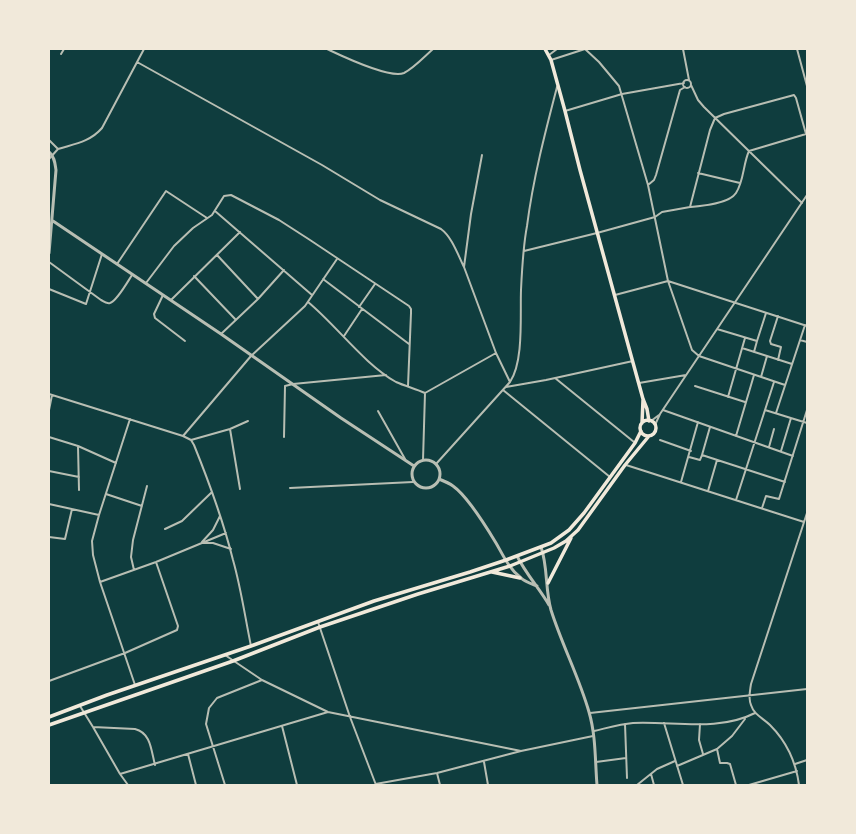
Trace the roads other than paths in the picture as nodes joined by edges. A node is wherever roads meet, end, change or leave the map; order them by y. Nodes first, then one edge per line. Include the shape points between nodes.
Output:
1 (64, 49) edge
2 (144, 49) edge
3 (328, 49) edge
4 (432, 49) edge
5 (545, 49) edge
6 (557, 49) edge
7 (585, 49) edge
8 (683, 49) edge
9 (797, 49) edge
10 (61, 54) dead end
11 (549, 56) junction
12 (551, 60) junction
13 (136, 62) junction
14 (689, 80) junction
15 (684, 83) junction
16 (691, 85) junction
17 (557, 86) junction
18 (807, 86) edge
19 (685, 87) junction
20 (622, 94) junction
21 (565, 111) junction
22 (715, 118) junction
23 (806, 134) edge
24 (49, 140) edge
25 (58, 149) junction
26 (749, 151) junction
27 (51, 154) edge
28 (482, 155) dead end
29 (49, 159) edge
30 (698, 173) junction
31 (740, 183) junction
32 (648, 185) junction
33 (807, 195) edge
34 (802, 203) junction
35 (690, 207) junction
36 (215, 211) junction
37 (655, 217) junction
38 (208, 218) junction
39 (52, 221) junction
40 (240, 232) junction
41 (597, 234) junction
42 (524, 251) junction
43 (49, 253) edge
44 (102, 254) junction
45 (217, 255) junction
46 (338, 259) junction
47 (49, 262) edge
48 (117, 264) junction
49 (464, 267) junction
50 (284, 270) junction
51 (132, 274) junction
52 (194, 276) junction
53 (323, 280) junction
54 (668, 281) junction
55 (146, 283) junction
56 (375, 284) junction
57 (49, 289) edge
58 (91, 292) junction
59 (163, 295) junction
60 (312, 295) junction
61 (615, 295) junction
62 (258, 299) junction
63 (171, 300) junction
64 (308, 302) junction
65 (735, 302) junction
66 (359, 307) junction
67 (362, 309) junction
68 (766, 313) junction
69 (778, 316) junction
70 (236, 320) junction
71 (806, 325) edge
72 (717, 329) junction
73 (221, 334) junction
74 (344, 336) junction
75 (745, 338) junction
76 (800, 340) junction
77 (185, 341) dead end
78 (757, 341) junction
79 (807, 342) edge
80 (409, 344) junction
81 (742, 348) junction
82 (754, 352) junction
83 (496, 353) junction
84 (251, 356) junction
85 (698, 356) junction
86 (767, 356) junction
87 (778, 360) junction
88 (632, 361) junction
89 (792, 364) junction
90 (736, 368) junction
91 (386, 375) junction
92 (754, 375) junction
93 (686, 376) junction
94 (760, 377) junction
95 (555, 378) junction
96 (510, 382) junction
97 (774, 382) junction
98 (639, 383) junction
99 (293, 384) junction
100 (785, 385) junction
101 (408, 386) junction
102 (695, 386) dead end
103 (505, 387) junction
104 (503, 390) junction
105 (425, 393) junction
106 (50, 395) edge
107 (728, 396) junction
108 (643, 399) junction
109 (746, 402) junction
110 (49, 410) edge
111 (663, 410) junction
112 (765, 410) junction
113 (807, 410) edge
114 (378, 411) dead end
115 (776, 413) junction
116 (660, 414) junction
117 (791, 418) junction
118 (130, 420) junction
119 (248, 421) dead end
120 (650, 421) junction
121 (698, 422) junction
122 (803, 422) junction
123 (642, 423) junction
124 (807, 423) edge
125 (655, 425) junction
126 (710, 427) junction
127 (230, 429) junction
128 (774, 429) dead end
129 (641, 432) junction
130 (184, 436) junction
131 (649, 436) junction
132 (736, 436) junction
133 (49, 437) edge
134 (284, 437) dead end
135 (191, 440) junction
136 (660, 440) dead end
137 (635, 443) junction
138 (754, 443) junction
139 (78, 446) junction
140 (769, 448) junction
141 (691, 451) junction
142 (781, 452) junction
143 (702, 455) junction
144 (793, 456) junction
145 (689, 457) junction
146 (405, 460) junction
147 (424, 460) junction
148 (717, 460) junction
149 (116, 463) junction
150 (436, 464) junction
151 (625, 465) junction
152 (414, 466) junction
153 (746, 470) junction
154 (49, 471) edge
155 (79, 477) junction
156 (610, 477) junction
157 (439, 480) junction
158 (413, 482) junction
159 (681, 482) junction
160 (785, 482) junction
161 (147, 486) dead end
162 (290, 488) dead end
163 (240, 489) dead end
164 (79, 490) dead end
165 (708, 491) junction
166 (212, 492) junction
167 (106, 494) junction
168 (736, 500) junction
169 (49, 504) edge
170 (142, 506) junction
171 (762, 508) junction
172 (72, 509) junction
173 (807, 513) edge
174 (99, 515) junction
175 (220, 515) junction
176 (804, 522) junction
177 (165, 529) dead end
178 (226, 534) junction
179 (572, 536) junction
180 (49, 537) edge
181 (201, 543) junction
182 (541, 547) junction
183 (230, 549) junction
184 (543, 553) junction
185 (517, 556) junction
186 (506, 560) junction
187 (156, 562) junction
188 (520, 563) junction
189 (510, 566) junction
190 (134, 570) junction
191 (491, 572) junction
192 (520, 578) junction
193 (100, 582) junction
194 (548, 583) junction
195 (537, 586) junction
196 (551, 607) junction
197 (318, 621) junction
198 (320, 627) junction
199 (251, 646) junction
200 (124, 653) junction
201 (225, 655) junction
202 (233, 661) junction
203 (262, 680) junction
204 (49, 681) edge
205 (136, 686) junction
206 (807, 689) edge
207 (749, 694) junction
208 (80, 706) junction
209 (328, 712) junction
210 (589, 713) junction
211 (755, 713) junction
212 (84, 714) junction
213 (49, 717) edge
214 (350, 717) junction
215 (746, 718) junction
216 (664, 723) junction
217 (625, 724) junction
218 (700, 724) junction
219 (49, 725) edge
220 (282, 726) junction
221 (93, 727) junction
222 (594, 733) junction
223 (214, 746) junction
224 (716, 749) junction
225 (521, 751) junction
226 (188, 754) junction
227 (704, 754) junction
228 (626, 758) junction
229 (807, 760) edge
230 (675, 761) junction
231 (484, 762) junction
232 (596, 762) junction
233 (795, 764) junction
234 (155, 765) junction
235 (677, 766) junction
236 (797, 771) junction
237 (437, 773) junction
238 (120, 774) junction
239 (651, 774) junction
240 (627, 778) dead end
241 (375, 784) edge
242 (128, 785) edge
243 (196, 785) edge
244 (225, 785) edge
245 (297, 785) edge
246 (370, 785) edge
247 (440, 785) edge
248 (488, 785) edge
249 (597, 785) edge
250 (637, 785) edge
251 (654, 785) edge
252 (683, 785) edge
253 (736, 785) edge
254 (749, 785) edge
255 (800, 785) edge

1 - 10 street
2 - 13 street
3 - 4 street via 389,74 407,71
5 - 11 main road
6 - 11 street
7 - 12 street
7 - 20 street via 613,78
8 - 14 street
9 - 18 street
11 - 12 main road
12 - 17 main road
13 - 25 street via 102,128 87,140
13 - 49 street via 380,200 441,229
14 - 15 street
14 - 16 street
15 - 19 street
15 - 20 street
16 - 19 street
16 - 22 street via 698,100
17 - 21 main road
17 - 42 street via 539,160
19 - 32 street via 680,90 656,175
20 - 21 street
20 - 32 street
21 - 41 main road
22 - 23 street via 794,94
22 - 26 street
22 - 30 street
23 - 26 street
24 - 25 street
25 - 27 street
26 - 31 street
26 - 34 street
27 - 29 street
27 - 39 street via 56,170
28 - 49 street
30 - 31 street
30 - 35 street
31 - 35 street via 736,193 726,200
32 - 37 street
33 - 34 street
34 - 65 street
35 - 37 street via 662,212
36 - 38 street
36 - 40 street
36 - 46 street via 224,196 231,195 279,220
37 - 41 street
37 - 54 street
38 - 48 street via 166,191
38 - 55 street via 174,246
39 - 43 street
39 - 44 street
40 - 45 street
40 - 50 street
41 - 42 street
41 - 61 main road
42 - 96 street via 519,356
44 - 48 street
44 - 58 street
45 - 52 street
45 - 62 street
46 - 53 street
46 - 56 street
47 - 58 street
48 - 51 street
49 - 83 street
50 - 60 street
50 - 62 street
51 - 55 street
51 - 58 street via 111,302 106,302
52 - 63 street
52 - 70 street
53 - 60 street
53 - 66 street
54 - 61 street
54 - 65 street
54 - 85 street via 690,347
55 - 59 street
56 - 66 street
56 - 80 street via 410,308
57 - 58 street via 85,304
59 - 63 street
59 - 77 street via 154,314 155,318
60 - 64 street
61 - 88 main road
62 - 70 street
63 - 73 street
64 - 74 street
64 - 84 street
65 - 68 street
65 - 72 street
66 - 67 street
67 - 74 street
67 - 80 street
68 - 69 street
68 - 78 street
69 - 71 street
69 - 87 street via 770,341 771,344 781,347
70 - 73 street
71 - 76 street
72 - 75 street
72 - 85 street
73 - 84 street
74 - 91 street
75 - 78 street
75 - 81 street
76 - 79 street
76 - 89 street
78 - 82 street
80 - 101 street
81 - 82 street
81 - 90 street
82 - 86 street
83 - 96 street
83 - 105 street
84 - 99 street
84 - 130 street
85 - 90 street
85 - 93 street
86 - 87 street
86 - 94 street
87 - 89 street
88 - 95 street
88 - 98 main road
89 - 100 street
90 - 92 street
90 - 107 street
91 - 99 street
91 - 101 street
92 - 94 street
92 - 109 street
93 - 98 street
93 - 111 street
94 - 97 street
95 - 103 street
95 - 137 street
96 - 103 street
97 - 100 street
97 - 112 street
98 - 108 main road
99 - 134 street via 285,386
99 - 146 street
100 - 115 street
101 - 105 street
102 - 107 street
103 - 104 street
104 - 150 street
104 - 156 street
105 - 147 street
106 - 110 street
106 - 118 street
107 - 109 street
108 - 120 main road
108 - 123 main road
109 - 132 street
111 - 116 street
111 - 121 street
112 - 115 street
112 - 138 street
113 - 122 street
114 - 146 street
115 - 117 street
116 - 120 street
116 - 125 street
117 - 122 street
117 - 142 street
118 - 130 street
118 - 149 street
119 - 127 street
120 - 123 main road
120 - 125 main road
121 - 126 street
121 - 141 street
122 - 124 street
122 - 144 street
123 - 129 main road
125 - 131 main road via 655,431
126 - 132 street
126 - 143 street
127 - 135 street
127 - 163 street
128 - 140 street
129 - 131 main road
129 - 137 main road
130 - 135 street
131 - 151 main road
132 - 138 street
133 - 139 street
135 - 166 street
136 - 141 street
137 - 156 main road
138 - 140 street
138 - 153 street
139 - 149 street
139 - 155 street
140 - 142 street
141 - 145 street
142 - 144 street
143 - 145 street via 700,460
143 - 148 street
144 - 160 street
145 - 159 street
146 - 152 street
147 - 150 street
147 - 152 street
148 - 153 street
148 - 165 street
149 - 167 street
150 - 157 street via 440,472
151 - 159 street
151 - 179 main road
152 - 158 street via 411,474
153 - 160 street
153 - 168 street
154 - 155 street
155 - 164 street
156 - 182 main road via 569,530
157 - 158 street via 429,489 420,488
157 - 186 street via 452,485 465,499
158 - 162 street
159 - 165 street
160 - 171 street via 779,499 766,496
161 - 170 street
165 - 168 street
166 - 175 street
166 - 177 street via 182,521
167 - 170 street
167 - 174 street
168 - 171 street
169 - 172 street
170 - 190 street via 133,540 131,557
171 - 176 street
172 - 174 street
172 - 180 street via 65,539
173 - 176 street
174 - 193 street via 92,541
175 - 178 street
175 - 181 street via 213,530
176 - 207 street
178 - 181 street
178 - 183 street
179 - 184 main road
179 - 194 main road
181 - 183 street via 213,543
181 - 187 street
182 - 184 street
182 - 185 main road
183 - 199 street
184 - 188 main road
184 - 194 street
185 - 186 main road
185 - 188 street
186 - 189 street
186 - 197 main road
187 - 190 street
187 - 200 street via 178,628
188 - 189 main road
188 - 195 street
189 - 191 main road
189 - 192 street
190 - 193 street
191 - 192 main road
191 - 198 main road
192 - 195 street
193 - 200 street
194 - 196 street
195 - 196 street
196 - 210 street
197 - 198 street
197 - 199 main road
198 - 202 main road
198 - 214 street
199 - 201 main road
200 - 204 street
200 - 205 street
201 - 202 street
201 - 205 main road
202 - 203 street
202 - 212 main road
203 - 209 street
203 - 223 street via 217,698 213,702 206,724
205 - 208 main road
206 - 207 street
207 - 210 street
207 - 211 street
208 - 212 street
208 - 213 main road
209 - 214 street
209 - 220 street
210 - 222 street
211 - 215 street
211 - 233 street via 772,727 787,747
212 - 219 main road
212 - 221 street
214 - 225 street
214 - 241 street
215 - 218 street
215 - 224 street via 732,736
216 - 217 street
216 - 218 street
216 - 230 street
217 - 222 street
217 - 228 street
218 - 227 street via 699,740
220 - 223 street
220 - 245 street
221 - 234 street via 141,730 148,738
221 - 238 street
222 - 225 street
222 - 232 street
223 - 226 street
223 - 244 street
224 - 227 street
224 - 253 street via 720,762 730,764
225 - 231 street
226 - 234 street
226 - 243 street
227 - 235 street
228 - 232 street
228 - 240 street
229 - 233 street
230 - 235 street
230 - 239 street
231 - 237 street
231 - 248 street
232 - 249 street
233 - 236 street
234 - 238 street
235 - 252 street
236 - 254 street
236 - 255 street
237 - 241 street
237 - 247 street
238 - 242 street
239 - 250 street
239 - 251 street
241 - 246 street

